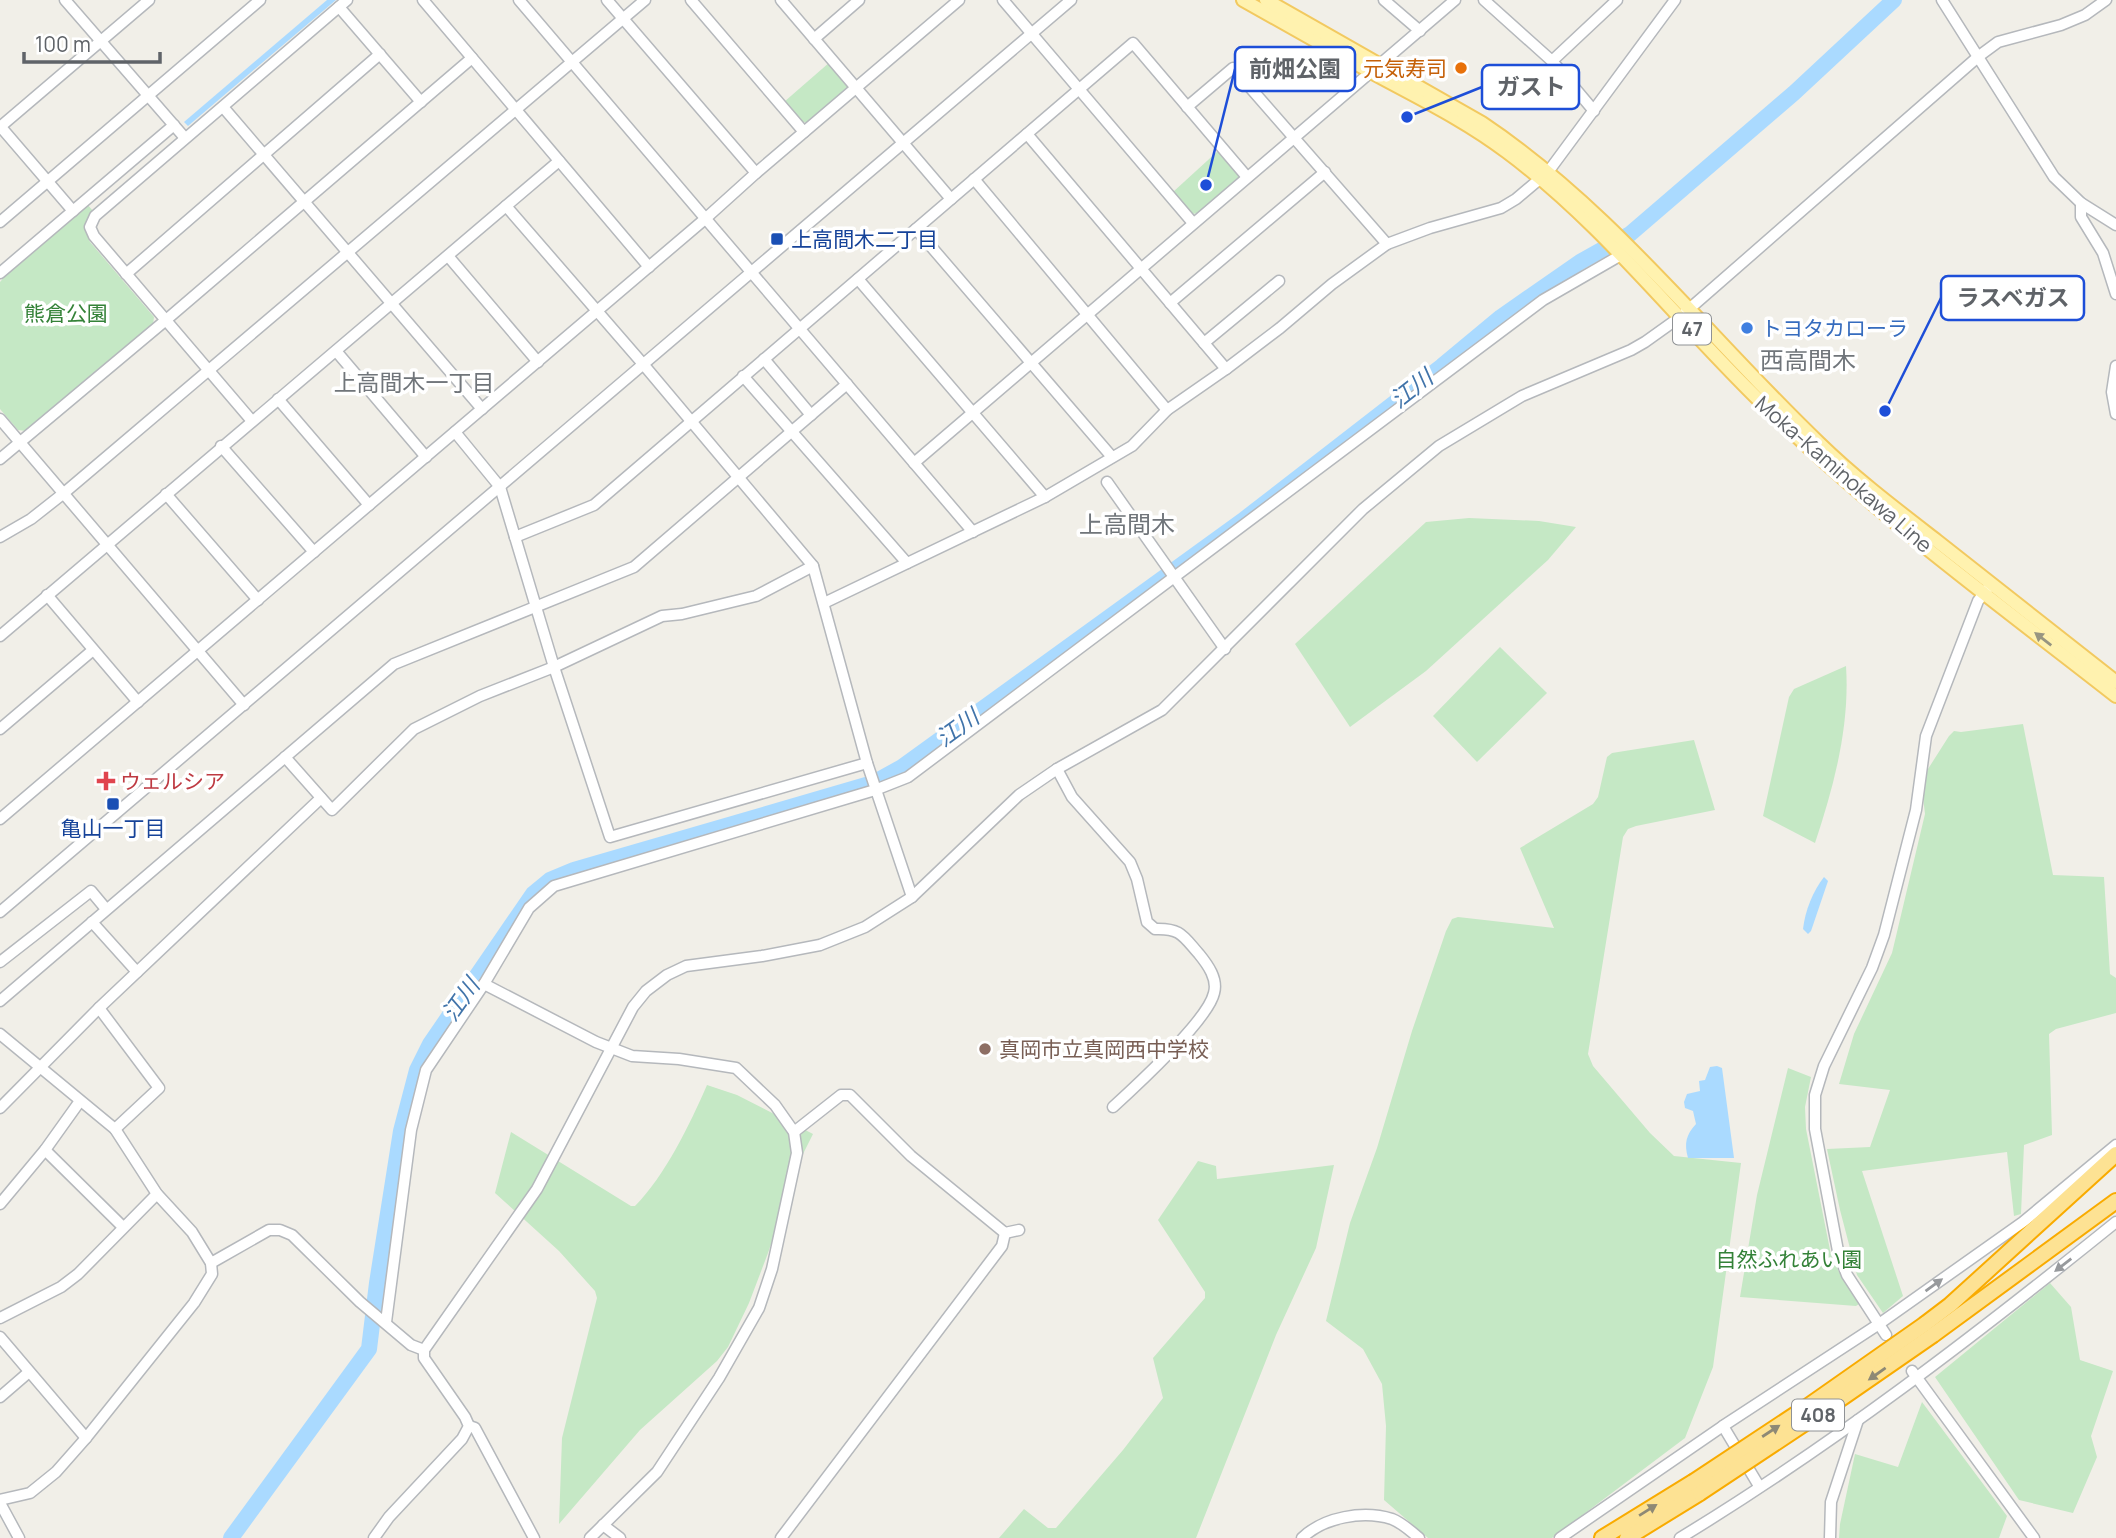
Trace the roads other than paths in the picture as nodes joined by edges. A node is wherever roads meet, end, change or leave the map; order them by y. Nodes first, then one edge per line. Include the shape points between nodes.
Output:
1 (65, 0) edge
2 (149, 0) edge
3 (260, 0) edge
4 (423, 0) edge
5 (519, 0) edge
6 (607, 0) edge
7 (645, 0) edge
8 (691, 0) edge
9 (780, 0) edge
10 (859, 0) edge
11 (959, 0) edge
12 (1003, 0) edge
13 (1071, 0) edge
14 (1243, 0) edge
15 (1266, 0) edge
16 (1384, 0) edge
17 (1455, 0) edge
18 (1484, 0) edge
19 (1617, 0) edge
20 (1675, 0) edge
21 (1942, 0) edge
22 (2106, 0) edge
23 (343, 3) edge
24 (623, 19) junction
25 (1420, 31) junction
26 (1032, 33) junction
27 (814, 39) junction
28 (101, 41) junction
29 (380, 54) junction
30 (1979, 56) junction
31 (472, 58) junction
32 (1552, 61) junction
33 (572, 62) junction
34 (1375, 68) junction
35 (856, 88) junction
36 (1080, 89) junction
37 (148, 96) junction
38 (421, 102) junction
39 (223, 107) junction
40 (1187, 107) junction
41 (516, 110) junction
42 (1594, 111) junction
43 (174, 125) junction
44 (0, 127) edge
45 (804, 132) junction
46 (1027, 134) junction
47 (1295, 137) junction
48 (185, 138) junction
49 (903, 143) junction
50 (263, 154) junction
51 (559, 161) junction
52 (1325, 172) junction
53 (756, 173) junction
54 (1544, 175) junction
55 (1247, 177) junction
56 (974, 179) junction
57 (48, 182) junction
58 (951, 199) junction
59 (304, 202) junction
60 (2081, 203) junction
61 (506, 206) junction
62 (73, 211) junction
63 (705, 219) junction
64 (0, 222) edge
65 (1194, 223) junction
66 (2116, 225) edge
67 (916, 229) junction
68 (1387, 244) junction
69 (348, 253) junction
70 (1621, 255) junction
71 (448, 256) junction
72 (649, 267) junction
73 (1140, 268) junction
74 (2112, 269) edge
75 (751, 272) junction
76 (0, 273) edge
77 (126, 274) junction
78 (858, 279) junction
79 (1279, 281) dead end
80 (2116, 294) edge
81 (1170, 303) junction
82 (391, 304) junction
83 (598, 311) junction
84 (1684, 313) junction
85 (1087, 314) junction
86 (166, 320) junction
87 (799, 328) junction
88 (1204, 343) junction
89 (336, 351) junction
90 (764, 359) junction
91 (538, 362) junction
92 (1031, 363) junction
93 (643, 364) junction
94 (2116, 366) edge
95 (1226, 369) junction
96 (209, 371) junction
97 (743, 376) junction
98 (847, 384) junction
99 (278, 399) junction
100 (482, 409) junction
101 (1167, 410) junction
102 (972, 413) junction
103 (2116, 414) edge
104 (811, 415) junction
105 (0, 419) edge
106 (252, 421) junction
107 (691, 421) junction
108 (454, 432) junction
109 (792, 432) junction
110 (19, 442) junction
111 (221, 446) junction
112 (426, 457) junction
113 (1112, 457) junction
114 (0, 459) edge
115 (914, 463) junction
116 (739, 477) junction
117 (1107, 482) dead end
118 (500, 487) junction
119 (64, 493) junction
120 (166, 494) junction
121 (1045, 497) junction
122 (369, 505) junction
123 (973, 533) junction
124 (0, 537) edge
125 (515, 537) junction
126 (107, 544) junction
127 (314, 552) junction
128 (907, 563) junction
129 (813, 566) junction
130 (1174, 576) junction
131 (1987, 588) junction
132 (47, 595) junction
133 (258, 600) junction
134 (824, 603) junction
135 (536, 606) junction
136 (0, 636) edge
137 (1225, 649) junction
138 (93, 650) junction
139 (197, 652) junction
140 (554, 667) junction
141 (2116, 682) edge
142 (2116, 696) edge
143 (138, 702) junction
144 (244, 705) junction
145 (0, 729) edge
146 (285, 757) junction
147 (867, 764) junction
148 (1057, 769) junction
149 (875, 790) junction
150 (321, 798) junction
151 (0, 819) edge
152 (912, 897) junction
153 (106, 909) junction
154 (0, 912) edge
155 (92, 922) junction
156 (0, 962) edge
157 (137, 972) junction
158 (484, 984) junction
159 (0, 1002) edge
160 (99, 1008) junction
161 (0, 1034) edge
162 (611, 1048) junction
163 (39, 1068) junction
164 (80, 1101) junction
165 (1113, 1107) dead end
166 (0, 1108) edge
167 (115, 1129) junction
168 (794, 1132) junction
169 (2116, 1145) edge
170 (46, 1150) junction
171 (2116, 1154) edge
172 (157, 1194) junction
173 (2116, 1201) edge
174 (0, 1204) edge
175 (2116, 1222) edge
176 (123, 1227) junction
177 (1019, 1230) dead end
178 (1005, 1233) junction
179 (211, 1263) junction
180 (0, 1318) edge
181 (386, 1322) junction
182 (1879, 1324) junction
183 (1929, 1329) junction
184 (1886, 1335) dead end
185 (0, 1337) edge
186 (424, 1350) junction
187 (29, 1372) junction
188 (1914, 1375) junction
189 (0, 1396) edge
190 (1858, 1420) junction
191 (469, 1426) junction
192 (1723, 1426) junction
193 (86, 1438) junction
194 (1759, 1486) junction
195 (1696, 1487) junction
196 (0, 1501) edge
197 (603, 1525) junction
198 (1628, 1537) edge
199 (19, 1538) edge
200 (374, 1538) edge
201 (534, 1538) edge
202 (590, 1538) edge
203 (620, 1538) edge
204 (782, 1538) edge
205 (1302, 1538) edge
206 (1419, 1538) edge
207 (1560, 1538) edge
208 (1602, 1538) edge
209 (1679, 1538) edge
210 (1830, 1538) edge
211 (2034, 1538) edge

1 - 28 street
2 - 28 street
3 - 37 street
4 - 31 street
5 - 33 street
6 - 24 street
7 - 24 street
8 - 45 street
9 - 27 street
10 - 27 street
11 - 35 street
12 - 26 street
13 - 26 street
14 - 34 main road, Moka-Kaminokawa Line / 47
15 - 34 main road, Moka-Kaminokawa Line / 47
16 - 25 street
17 - 25 street
18 - 32 street
19 - 32 street
20 - 42 street
21 - 30 street
22 - 30 street via 2085,15 1998,42
23 - 29 street
23 - 39 street
24 - 33 street
24 - 53 street
25 - 34 street
26 - 36 street
26 - 49 street
27 - 35 street
28 - 37 street
28 - 44 street
29 - 38 street
29 - 50 street
30 - 60 street via 2054,177
30 - 84 street
31 - 38 street
31 - 41 street
32 - 42 street
33 - 41 street
33 - 63 street
34 - 47 street
34 - 54 main road, Moka-Kaminokawa Line / 47 via 1482,123 1512,143
35 - 45 street
35 - 49 street
36 - 40 street via 1133,43
36 - 46 street
36 - 65 street
37 - 43 street
37 - 57 street
38 - 59 street
39 - 48 street
39 - 50 street
40 - 47 street via 1233,68
40 - 55 street
41 - 51 street
41 - 69 street
42 - 54 street
43 - 48 street
43 - 62 street
44 - 57 street
45 - 53 street
46 - 56 street
46 - 73 street
47 - 52 street
47 - 55 street
48 - 77 street via 95,216 90,227
49 - 58 street
49 - 75 street
50 - 59 street
50 - 77 street
51 - 61 street
51 - 72 street
52 - 68 street
52 - 81 street
53 - 63 street
54 - 68 street via 1501,208
54 - 70 main road, Moka-Kaminokawa Line / 47
54 - 84 main road, Moka-Kaminokawa Line / 47 via 1605,223
55 - 65 street
56 - 58 street
56 - 85 street
57 - 62 street
57 - 64 street
58 - 67 street
59 - 69 street
59 - 86 street
60 - 66 street
60 - 74 street via 2081,216
61 - 71 street
61 - 83 street
62 - 76 street
63 - 72 street
63 - 75 street
65 - 73 street
67 - 78 street
67 - 92 street
68 - 95 street
69 - 82 street
69 - 96 street
70 - 84 main road, Moka-Kaminokawa Line / 47
70 - 130 street via 1543,300
71 - 82 street
71 - 91 street
72 - 83 street
73 - 81 street
73 - 85 street
74 - 80 street
75 - 87 street
75 - 93 street
77 - 86 street
78 - 87 street
78 - 102 street
79 - 88 street
81 - 88 street
82 - 89 street
82 - 100 street
83 - 91 street
83 - 93 street
84 - 131 main road, Moka-Kaminokawa Line / 47 via 1822,447
84 - 137 street via 1646,342 1522,396 1439,446 1363,509
85 - 92 street
85 - 101 street
86 - 96 street
86 - 110 street
87 - 90 street
87 - 98 street
88 - 95 street
89 - 99 street
89 - 112 street
90 - 97 street
90 - 104 street
91 - 100 street
92 - 102 street
92 - 113 street
93 - 107 street
93 - 118 street
94 - 103 street via 2112,392
95 - 101 street
96 - 106 street
96 - 119 street
97 - 107 street
97 - 109 street
98 - 104 street
98 - 115 street
99 - 106 street
99 - 122 street
100 - 108 street
101 - 113 street via 1132,446
102 - 115 street
102 - 121 street
104 - 109 street
105 - 110 street
106 - 111 street
107 - 116 street
107 - 125 street via 594,505
108 - 112 street
108 - 118 street
109 - 116 street
109 - 128 street
110 - 114 street
110 - 119 street
111 - 120 street
111 - 127 street
112 - 122 street
113 - 121 street
115 - 123 street
116 - 129 street
116 - 135 street via 634,567
117 - 130 street
118 - 125 street
118 - 144 street
119 - 124 street
119 - 126 street
120 - 126 street
120 - 133 street
121 - 123 street
122 - 127 street
123 - 128 street
125 - 135 street
126 - 132 street
126 - 139 street
127 - 133 street
128 - 134 street
129 - 134 street
129 - 140 street via 756,596 662,615
130 - 137 street
130 - 149 street via 908,777
131 - 141 main road, Moka-Kaminokawa Line / 47
142 -> 131 main road, Moka-Kaminokawa Line / 47
131 - 182 street via 1926,736 1916,810 1884,935 1815,1095 1815,1129 1838,1251 1847,1275
132 - 136 street
132 - 138 street
133 - 139 street
134 - 147 street
135 - 140 street
135 - 146 street via 394,664
137 - 148 street via 1162,710
138 - 143 street
138 - 145 street
139 - 143 street
139 - 144 street
140 - 147 street via 610,837
140 - 150 street via 414,729 332,810
143 - 151 street
144 - 154 street
146 - 150 street
146 - 153 street
147 - 149 street
148 - 152 street via 1019,794
148 - 165 street via 1072,797 1130,862 1147,922 1155,929 1179,933 1202,957 1215,984 1199,1019
149 - 152 street
149 - 158 street via 554,886 529,908
150 - 157 street
152 - 162 street via 865,927 820,945 686,966 667,975 634,1007
153 - 155 street
153 - 156 street via 91,891
155 - 157 street
155 - 159 street
157 - 160 street
158 - 162 street
158 - 181 street via 426,1070 411,1130
160 - 163 street
160 - 167 street via 159,1088
161 - 163 street
162 - 168 street via 632,1056 736,1068 775,1105
162 - 186 street via 537,1189
163 - 164 street
163 - 166 street
164 - 167 street
164 - 170 street
167 - 172 street
168 - 178 street via 841,1095 850,1095 911,1156
168 - 197 street via 797,1153 759,1308 657,1472
182 -> 169 street via 2023,1222
170 - 174 street
170 - 176 street
171 - 183 highway, 408
172 - 176 street
172 - 179 street via 183,1220
173 - 183 highway, 408
175 -> 188 street
176 - 180 street via 61,1287
177 - 178 street
178 - 204 street via 1002,1246
179 - 181 street via 269,1230 280,1230 292,1235
179 - 193 street via 212,1274 194,1303
181 - 186 street via 411,1345
182 - 184 street
182 - 192 street
183 - 195 highway, 408, bridge via 1816,1416
185 - 187 street
186 - 191 street via 424,1358
187 - 189 street
187 - 193 street
188 - 190 street
188 - 211 street
190 - 194 street
190 - 210 street via 1831,1502
191 - 200 street
191 - 201 street via 488,1448
192 - 194 street
192 - 207 street
193 - 196 street via 30,1493
194 - 209 street
195 - 198 highway, 408
208 -> 195 highway, 408
196 - 199 street
197 - 202 street
197 - 203 street
205 - 206 street via 1337,1518 1368,1515 1393,1520

